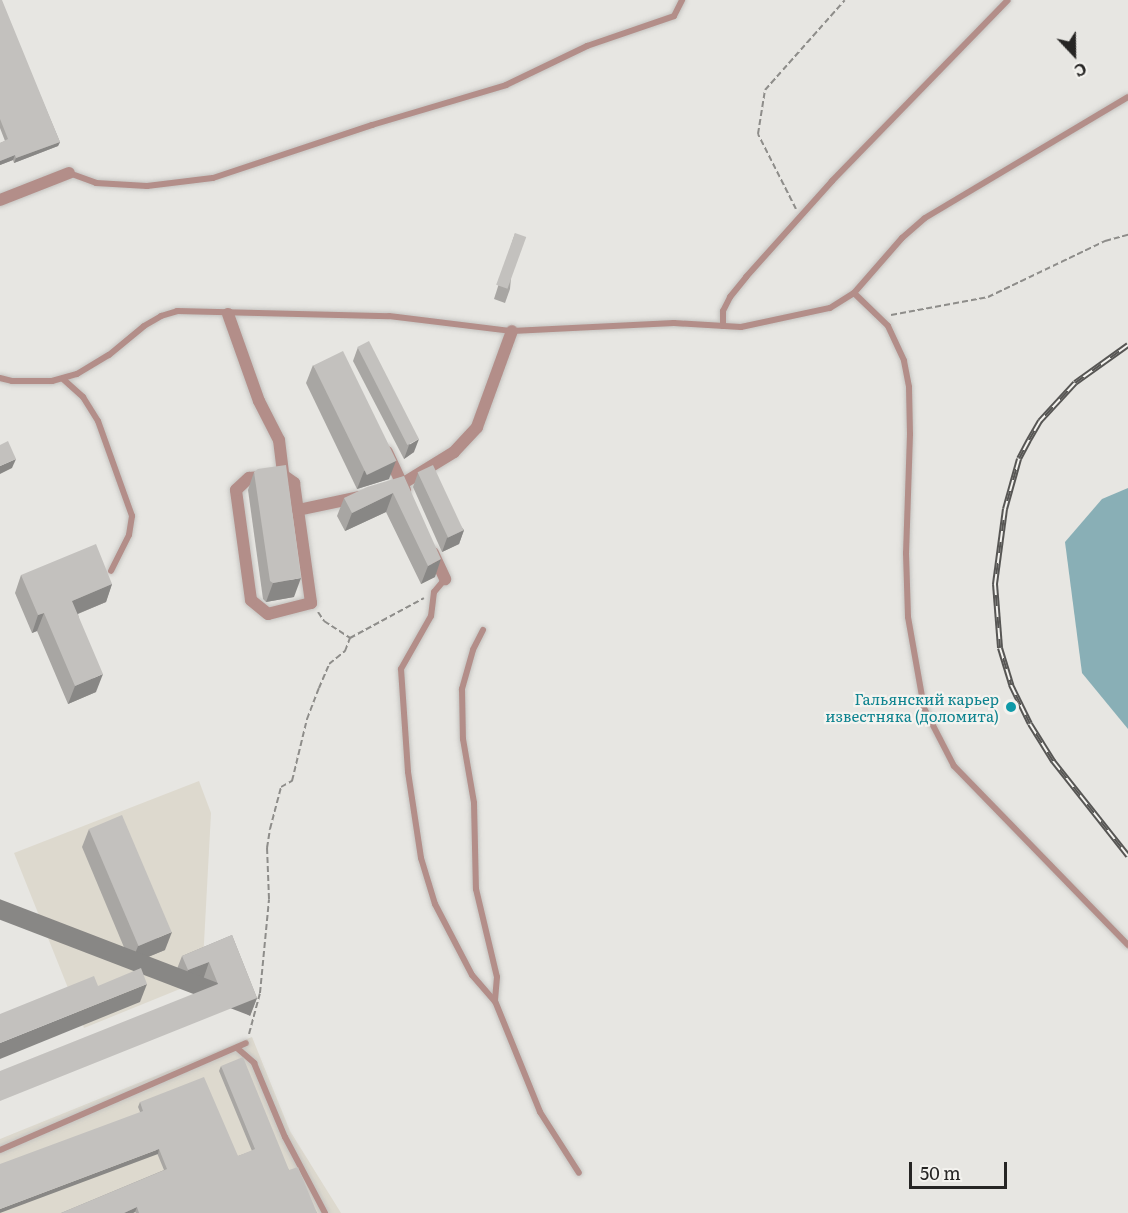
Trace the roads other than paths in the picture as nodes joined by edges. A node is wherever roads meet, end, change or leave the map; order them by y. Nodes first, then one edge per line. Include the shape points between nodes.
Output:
1 (682, 0) edge
2 (1008, 0) edge
3 (1128, 97) edge
4 (69, 173) joint
5 (0, 200) edge
6 (854, 293) junction
7 (228, 314) junction
8 (723, 326) junction
9 (512, 331) junction
10 (0, 378) edge
11 (63, 378) junction
12 (382, 442) edge
13 (283, 475) junction
14 (402, 484) junction
15 (412, 505) edge
16 (298, 510) junction
17 (426, 537) edge
18 (111, 570) dead end
19 (445, 579) joint
20 (483, 630) dead end
21 (1128, 945) edge
22 (495, 1001) junction
23 (246, 1043) road end
24 (237, 1048) junction
25 (0, 1150) edge
26 (579, 1173) dead end
27 (325, 1213) edge

1 - 4 lane via 674,16 586,46 506,85 213,178 147,186 96,183
2 - 8 lane via 799,216 730,297 723,311
3 - 6 lane via 925,218
4 - 5 street
6 - 8 lane via 830,308 762,323
6 - 21 lane via 880,316 898,344 909,387 908,616 924,708 954,766
7 - 9 lane via 389,316
7 - 11 lane via 177,311 161,316 83,371
7 - 13 street via 259,401 279,440
8 - 9 lane via 630,324
9 - 14 street via 477,427 454,452
10 - 11 lane
11 - 18 lane via 98,421 132,516 129,535
12 - 14 street
13 - 16 street via 294,483
13 - 16 street via 249,478 236,490 251,600 268,614 312,603
14 - 15 street
14 - 16 street
17 - 19 street
19 - 22 lane via 434,592 431,616 401,669 408,772 420,858 435,904 472,975
20 - 22 lane via 462,689 463,739 474,803 476,889 497,977
22 - 26 lane via 540,1112
23 - 24 lane
24 - 25 lane
24 - 27 lane via 254,1062 285,1137

